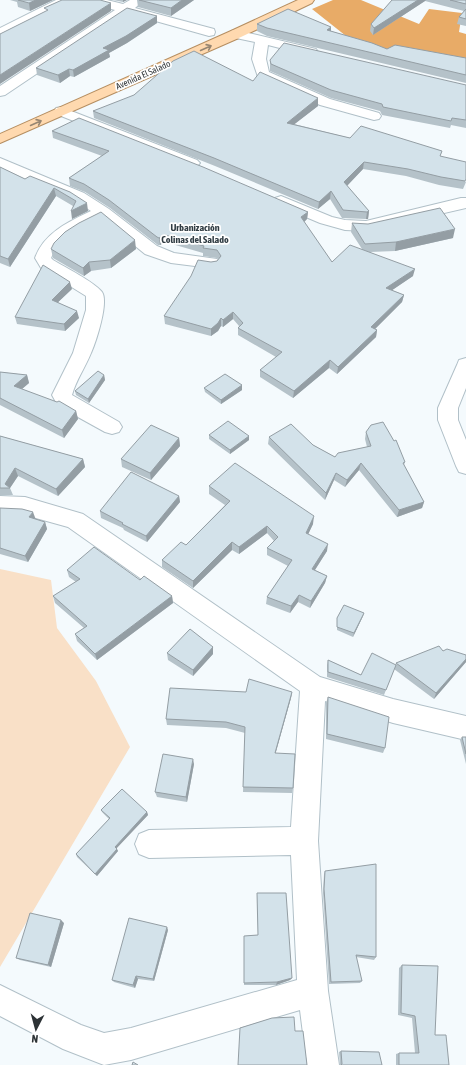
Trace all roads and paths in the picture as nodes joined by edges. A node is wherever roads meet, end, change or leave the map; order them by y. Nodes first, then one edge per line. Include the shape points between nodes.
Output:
1 (65, 0) edge
2 (92, 0) edge
3 (138, 0) edge
4 (286, 0) edge
5 (308, 0) edge
6 (124, 9) junction
7 (209, 32) junction
8 (0, 33) edge
9 (236, 34) junction
10 (262, 40) junction
11 (180, 45) dead end
12 (326, 56) edge
13 (0, 92) edge
14 (61, 111) junction
15 (374, 116) dead end
16 (0, 139) edge
17 (0, 163) edge
18 (209, 170) edge
19 (270, 196) edge
20 (466, 203) edge
21 (103, 212) junction
22 (211, 263) edge
23 (466, 365) edge
24 (112, 427) dead end
25 (466, 466) edge
26 (0, 505) edge
27 (313, 686) junction
28 (466, 728) edge
29 (304, 841) junction
30 (149, 844) dead end
31 (313, 991) junction
32 (0, 1000) edge
33 (323, 1065) edge

1 - 8 street
2 - 6 street
3 - 6 street
4 - 7 main road
5 - 9 main road, Avenida El Salado
6 - 7 street
6 - 13 street
7 - 11 main road
9 - 10 street
14 -> 9 main road, Avenida El Salado
10 - 12 street
10 - 15 street via 259,59 263,74 325,102
16 -> 14 main road, Avenida El Salado
14 - 18 street
17 - 21 street via 78,196
19 - 20 street via 326,220 345,225 366,226 461,202
21 - 22 street via 151,250 171,258
21 - 24 street via 71,227 44,250 43,258 47,264 95,295 95,310 82,354 62,395 65,402
23 - 25 street via 448,408 448,420
26 - 27 street via 25,506 75,520
27 - 28 street via 393,711
27 - 29 street
29 - 30 street
29 - 31 street
31 - 32 street via 131,1044 104,1049 74,1038
31 - 33 street

